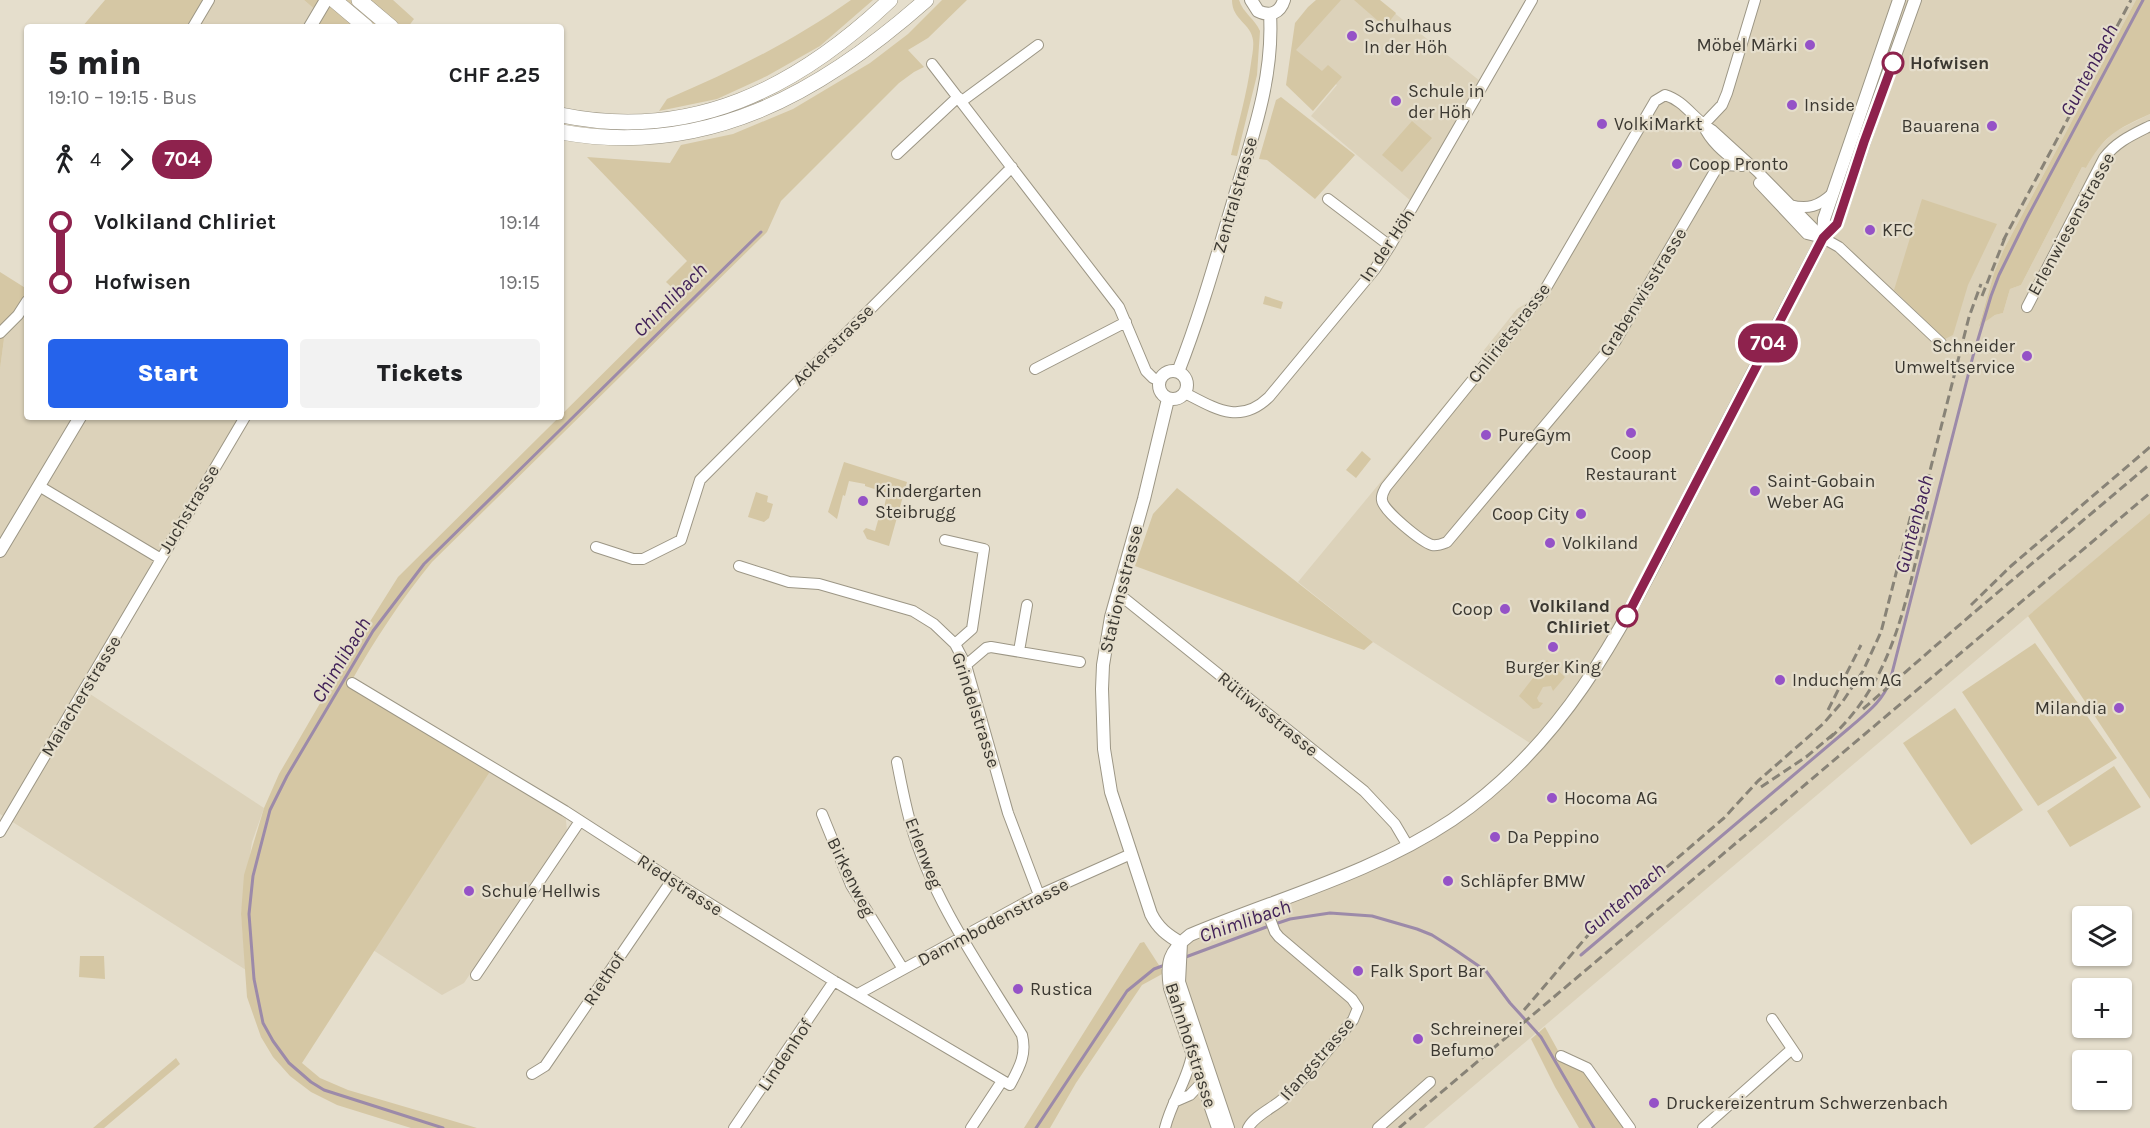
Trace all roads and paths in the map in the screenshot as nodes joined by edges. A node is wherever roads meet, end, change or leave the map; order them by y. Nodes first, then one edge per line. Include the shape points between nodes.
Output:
1 (209, 0) edge
2 (326, 0) edge
3 (334, 0) edge
4 (359, 0) edge
5 (890, 0) edge
6 (926, 0) edge
7 (1251, 0) edge
8 (1284, 0) edge
9 (1532, 0) edge
10 (1755, 0) edge
11 (1899, 0) edge
12 (1915, 0) edge
13 (1270, 14) junction
14 (195, 24) edge
15 (312, 24) edge
16 (362, 24) edge
17 (387, 24) edge
18 (1038, 45) dead end
19 (932, 64) dead end
20 (960, 99) junction
21 (564, 115) edge
22 (1703, 125) junction
23 (2150, 126) edge
24 (564, 132) edge
25 (897, 154) dead end
26 (1012, 166) junction
27 (1742, 166) junction
28 (1835, 191) junction
29 (1329, 199) dead end
30 (1790, 205) junction
31 (1823, 238) junction
32 (1390, 246) junction
33 (24, 305) edge
34 (2026, 307) dead end
35 (1126, 322) junction
36 (0, 333) edge
37 (1941, 343) dead end
38 (1035, 369) dead end
39 (1178, 372) junction
40 (1160, 381) junction
41 (1185, 393) junction
42 (1168, 399) junction
43 (78, 420) edge
44 (243, 420) edge
45 (39, 486) junction
46 (1451, 538) joint
47 (945, 540) dead end
48 (596, 548) dead end
49 (0, 551) edge
50 (161, 559) junction
51 (739, 566) dead end
52 (1117, 595) junction
53 (1027, 605) dead end
54 (956, 644) junction
55 (1019, 651) junction
56 (1080, 662) dead end
57 (966, 664) junction
58 (352, 683) dead end
59 (897, 762) dead end
60 (822, 814) dead end
61 (580, 821) junction
62 (0, 832) edge
63 (1408, 846) junction
64 (1131, 854) junction
65 (672, 880) junction
66 (1039, 895) junction
67 (1267, 911) junction
68 (962, 939) junction
69 (1178, 950) junction
70 (903, 969) junction
71 (1173, 970) junction
72 (476, 975) dead end
73 (834, 981) junction
74 (858, 994) junction
75 (1772, 1019) dead end
76 (1192, 1055) junction
77 (1561, 1056) dead end
78 (532, 1074) dead end
79 (1209, 1081) junction
80 (1430, 1082) dead end
81 (1006, 1083) junction
82 (1182, 1086) junction
83 (1190, 1095) junction
84 (1174, 1102) junction
85 (1211, 1110) junction
86 (734, 1128) edge
87 (971, 1128) edge
88 (1165, 1128) edge
89 (1218, 1128) edge
90 (1228, 1128) edge
91 (1248, 1128) edge
92 (1378, 1128) edge
93 (1630, 1128) edge
94 (1703, 1128) edge

1 - 14 street
2 - 15 main road
3 - 16 highway
4 - 17 highway
5 - 21 highway via 814,63 736,102 690,116 654,121 605,121
6 - 24 highway via 834,72 777,104 738,120 648,137
7 - 13 main road via 1258,11
8 - 13 main road
9 - 32 street, In der Höh
10 - 22 street via 1727,93 1722,105
11 - 28 main road
12 - 31 main road via 1837,224
13 - 39 main road, Zentralstrasse via 1267,82
18 - 20 street
19 - 20 street
20 - 25 street
20 - 26 street
22 - 27 street, Chlirietstrasse via 1715,143
22 - 30 street, Chlirietstrasse via 1721,137
22 - 46 street, Chlirietstrasse via 1677,98 1665,94 1655,100 1543,293 1386,487 1382,501 1388,513 1431,545 1443,544
23 - 34 street, Erlenwiesenstrasse via 2123,139 2104,158
26 - 35 street via 1119,307
26 - 48 street, Ackerstrasse via 700,480 685,544 643,559
27 - 31 street, Chlirietstrasse via 1807,234
27 - 46 street, Grabenwisstrasse via 1725,165 1715,171 1615,342
28 - 30 street via 1815,206
28 - 31 main road via 1824,219
29 - 32 street
30 - 31 street, Chlirietstrasse
31 - 37 street via 1842,250
31 - 63 main road via 1612,644 1588,681 1563,716 1516,767 1480,799
32 - 41 street, In der Höh via 1269,397 1255,409 1226,411
33 - 36 street
35 - 38 street
35 - 40 street via 1146,371
39 - 40 main road via 1167,372
39 - 41 main road via 1188,383
40 - 42 main road via 1160,389
41 - 42 main road via 1179,399
42 - 52 main road, Stationsstrasse
43 - 45 main road
44 - 50 street, Juchstrasse
45 - 49 main road
45 - 50 street, Juchstrasse
47 - 54 street via 984,549 972,629
50 - 62 street, Maiacherstrasse
51 - 54 street, Grindelstrasse via 913,611
52 - 63 street, Rütiwisstrasse via 1364,790 1395,824
52 - 64 main road, Stationsstrasse via 1103,665 1102,713 1111,792
53 - 55 street
54 - 57 street, Grindelstrasse
55 - 56 street
55 - 57 street via 991,646
57 - 66 street, Grindelstrasse via 1008,813
58 - 61 street, Riedstrasse
59 - 68 street, Erlenweg via 911,826
60 - 70 street, Birkenweg via 851,885
61 - 65 street, Riedstrasse
61 - 72 street
63 - 67 main road
64 - 66 street, Dammbodenstrasse
64 - 69 main road, Stationsstrasse via 1151,914
65 - 73 street, Riedstrasse
65 - 78 street, Riethof via 545,1066
66 - 68 street, Dammbodenstrasse
67 - 69 main road via 1190,935
67 - 91 street, Ifangstrasse via 1275,932 1358,1008 1353,1020 1292,1090
68 - 70 street, Dammbodenstrasse
68 - 81 street, Erlenweg via 1022,1035 1022,1062
69 - 71 main road, Bahnhofstrasse
70 - 74 street, Dammbodenstrasse
71 - 76 main road, Bahnhofstrasse via 1170,988
71 - 79 main road, Bahnhofstrasse
73 - 74 street, Riedstrasse
73 - 86 street, Lindenhof
74 - 81 street, Riedstrasse
75 - 94 street via 1794,1052
76 - 79 main road, Bahnhofstrasse
76 - 82 street
77 - 93 street via 1587,1068
79 - 82 street via 1196,1080
79 - 83 street
79 - 85 main road, Bahnhofstrasse
79 - 90 main road, Bahnhofstrasse
80 - 92 street
81 - 87 street, Erlenweg
82 - 84 street
83 - 84 street
83 - 85 street
84 - 88 street
85 - 89 main road, Bahnhofstrasse

